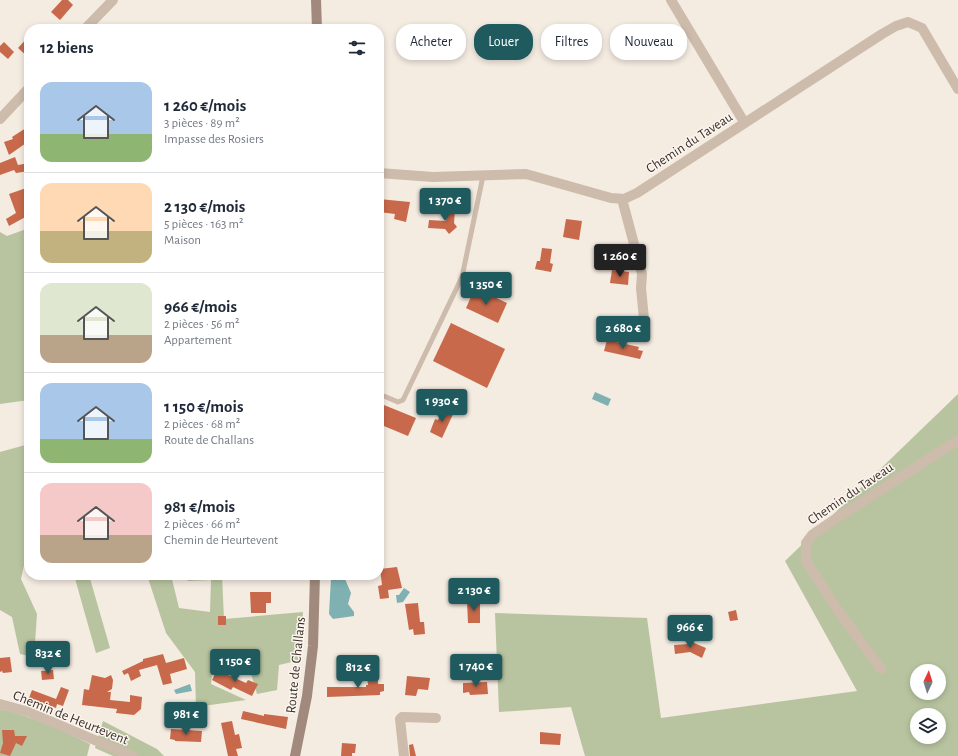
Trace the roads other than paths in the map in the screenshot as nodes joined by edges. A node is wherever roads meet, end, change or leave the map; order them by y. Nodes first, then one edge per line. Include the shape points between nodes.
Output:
1 (113, 0) edge
2 (316, 0) edge
3 (671, 0) edge
4 (90, 24) edge
5 (317, 24) edge
6 (958, 89) edge
7 (24, 93) edge
8 (0, 119) edge
9 (744, 122) junction
10 (384, 174) edge
11 (483, 176) junction
12 (622, 199) junction
13 (645, 329) dead end
14 (384, 396) edge
15 (958, 440) edge
16 (315, 580) edge
17 (881, 669) dead end
18 (0, 704) edge
19 (436, 718) dead end
20 (132, 756) edge
21 (296, 756) edge
22 (404, 756) edge

1 - 4 street
2 - 5 main road
3 - 9 street
6 - 9 street, Chemin du Taveau via 922,28 908,22 882,34
7 - 8 street
9 - 12 street, Chemin du Taveau via 637,193
10 - 11 street
11 - 12 street via 526,174 594,194
11 - 14 lane via 466,264 443,320 403,400 398,402
12 - 13 street via 642,274
15 - 17 street, Chemin du Taveau via 834,520 812,535 806,543 806,561
16 - 21 main road, Route de Challans via 313,646
18 - 20 street, Chemin de Heurtevent via 29,712
19 - 22 street via 400,719

